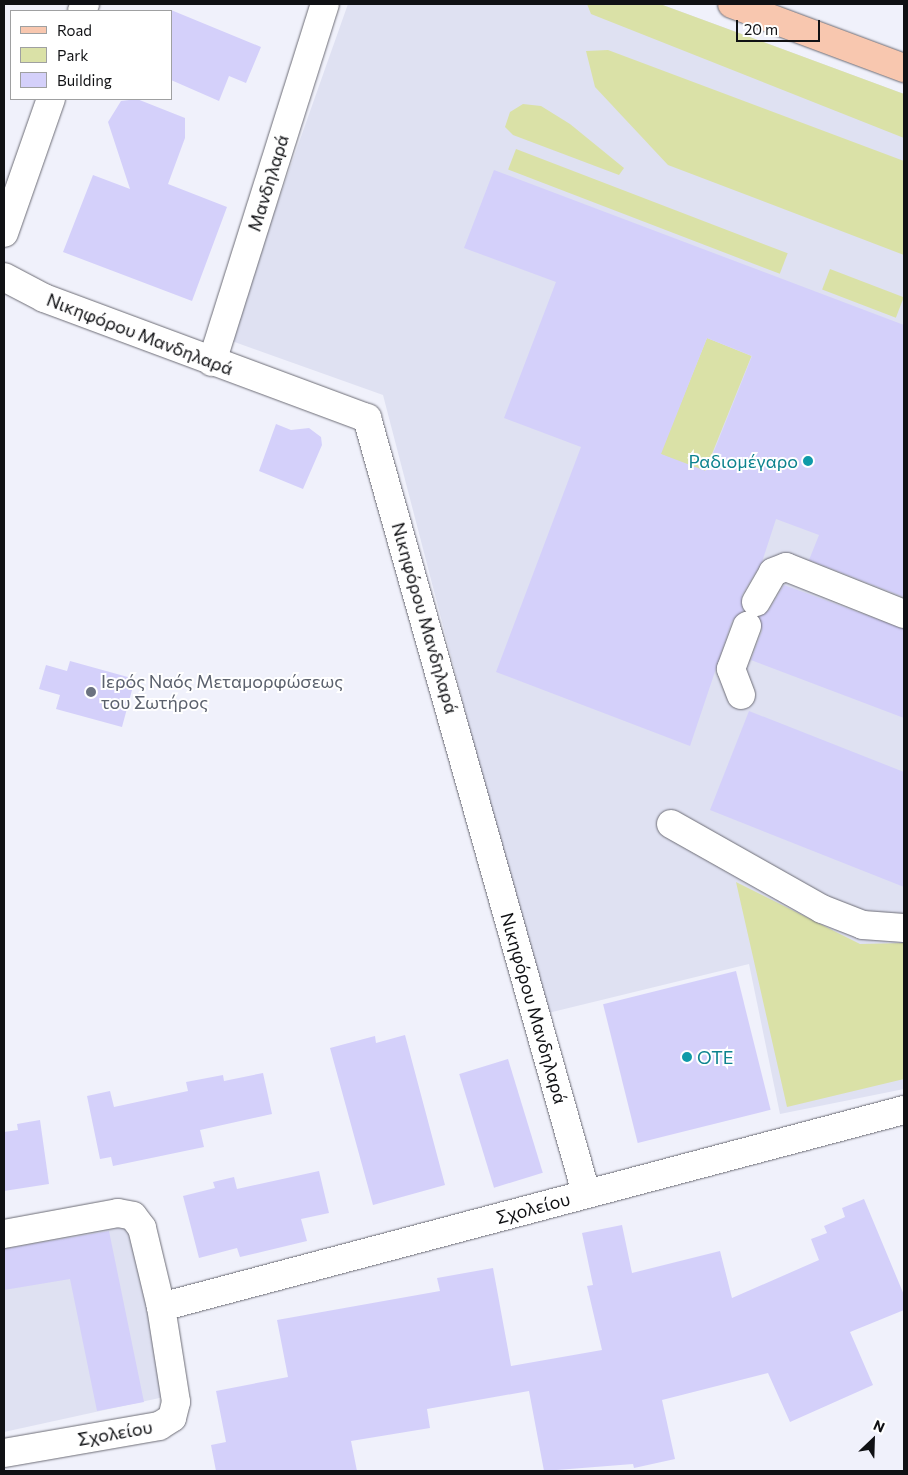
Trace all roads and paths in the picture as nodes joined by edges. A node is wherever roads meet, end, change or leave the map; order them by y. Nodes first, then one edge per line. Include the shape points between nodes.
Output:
1 (325, 4) edge
2 (732, 4) edge
3 (904, 68) edge
4 (51, 100) edge
5 (4, 233) edge
6 (4, 277) edge
7 (212, 362) junction
8 (904, 614) edge
9 (741, 695) dead end
10 (671, 824) dead end
11 (904, 928) edge
12 (904, 1110) edge
13 (586, 1194) junction
14 (4, 1234) edge
15 (161, 1307) junction
16 (4, 1453) edge

1 - 7 street, Μανδηλαρά
2 - 3 main road
4 - 5 street
6 - 7 street, Νικηφόρου Μανδηλαρά via 44,298
7 - 13 street, Νικηφόρου Μανδηλαρά via 358,412 372,428
8 - 9 street via 786,567 773,572 752,614 731,669
10 - 11 street via 822,910 862,925
12 - 13 street, Σχολείου
13 - 15 street, Σχολείου
14 - 15 street, Σχολείου via 118,1213 133,1216 142,1228
15 - 16 street, Σχολείου via 176,1402 167,1423

